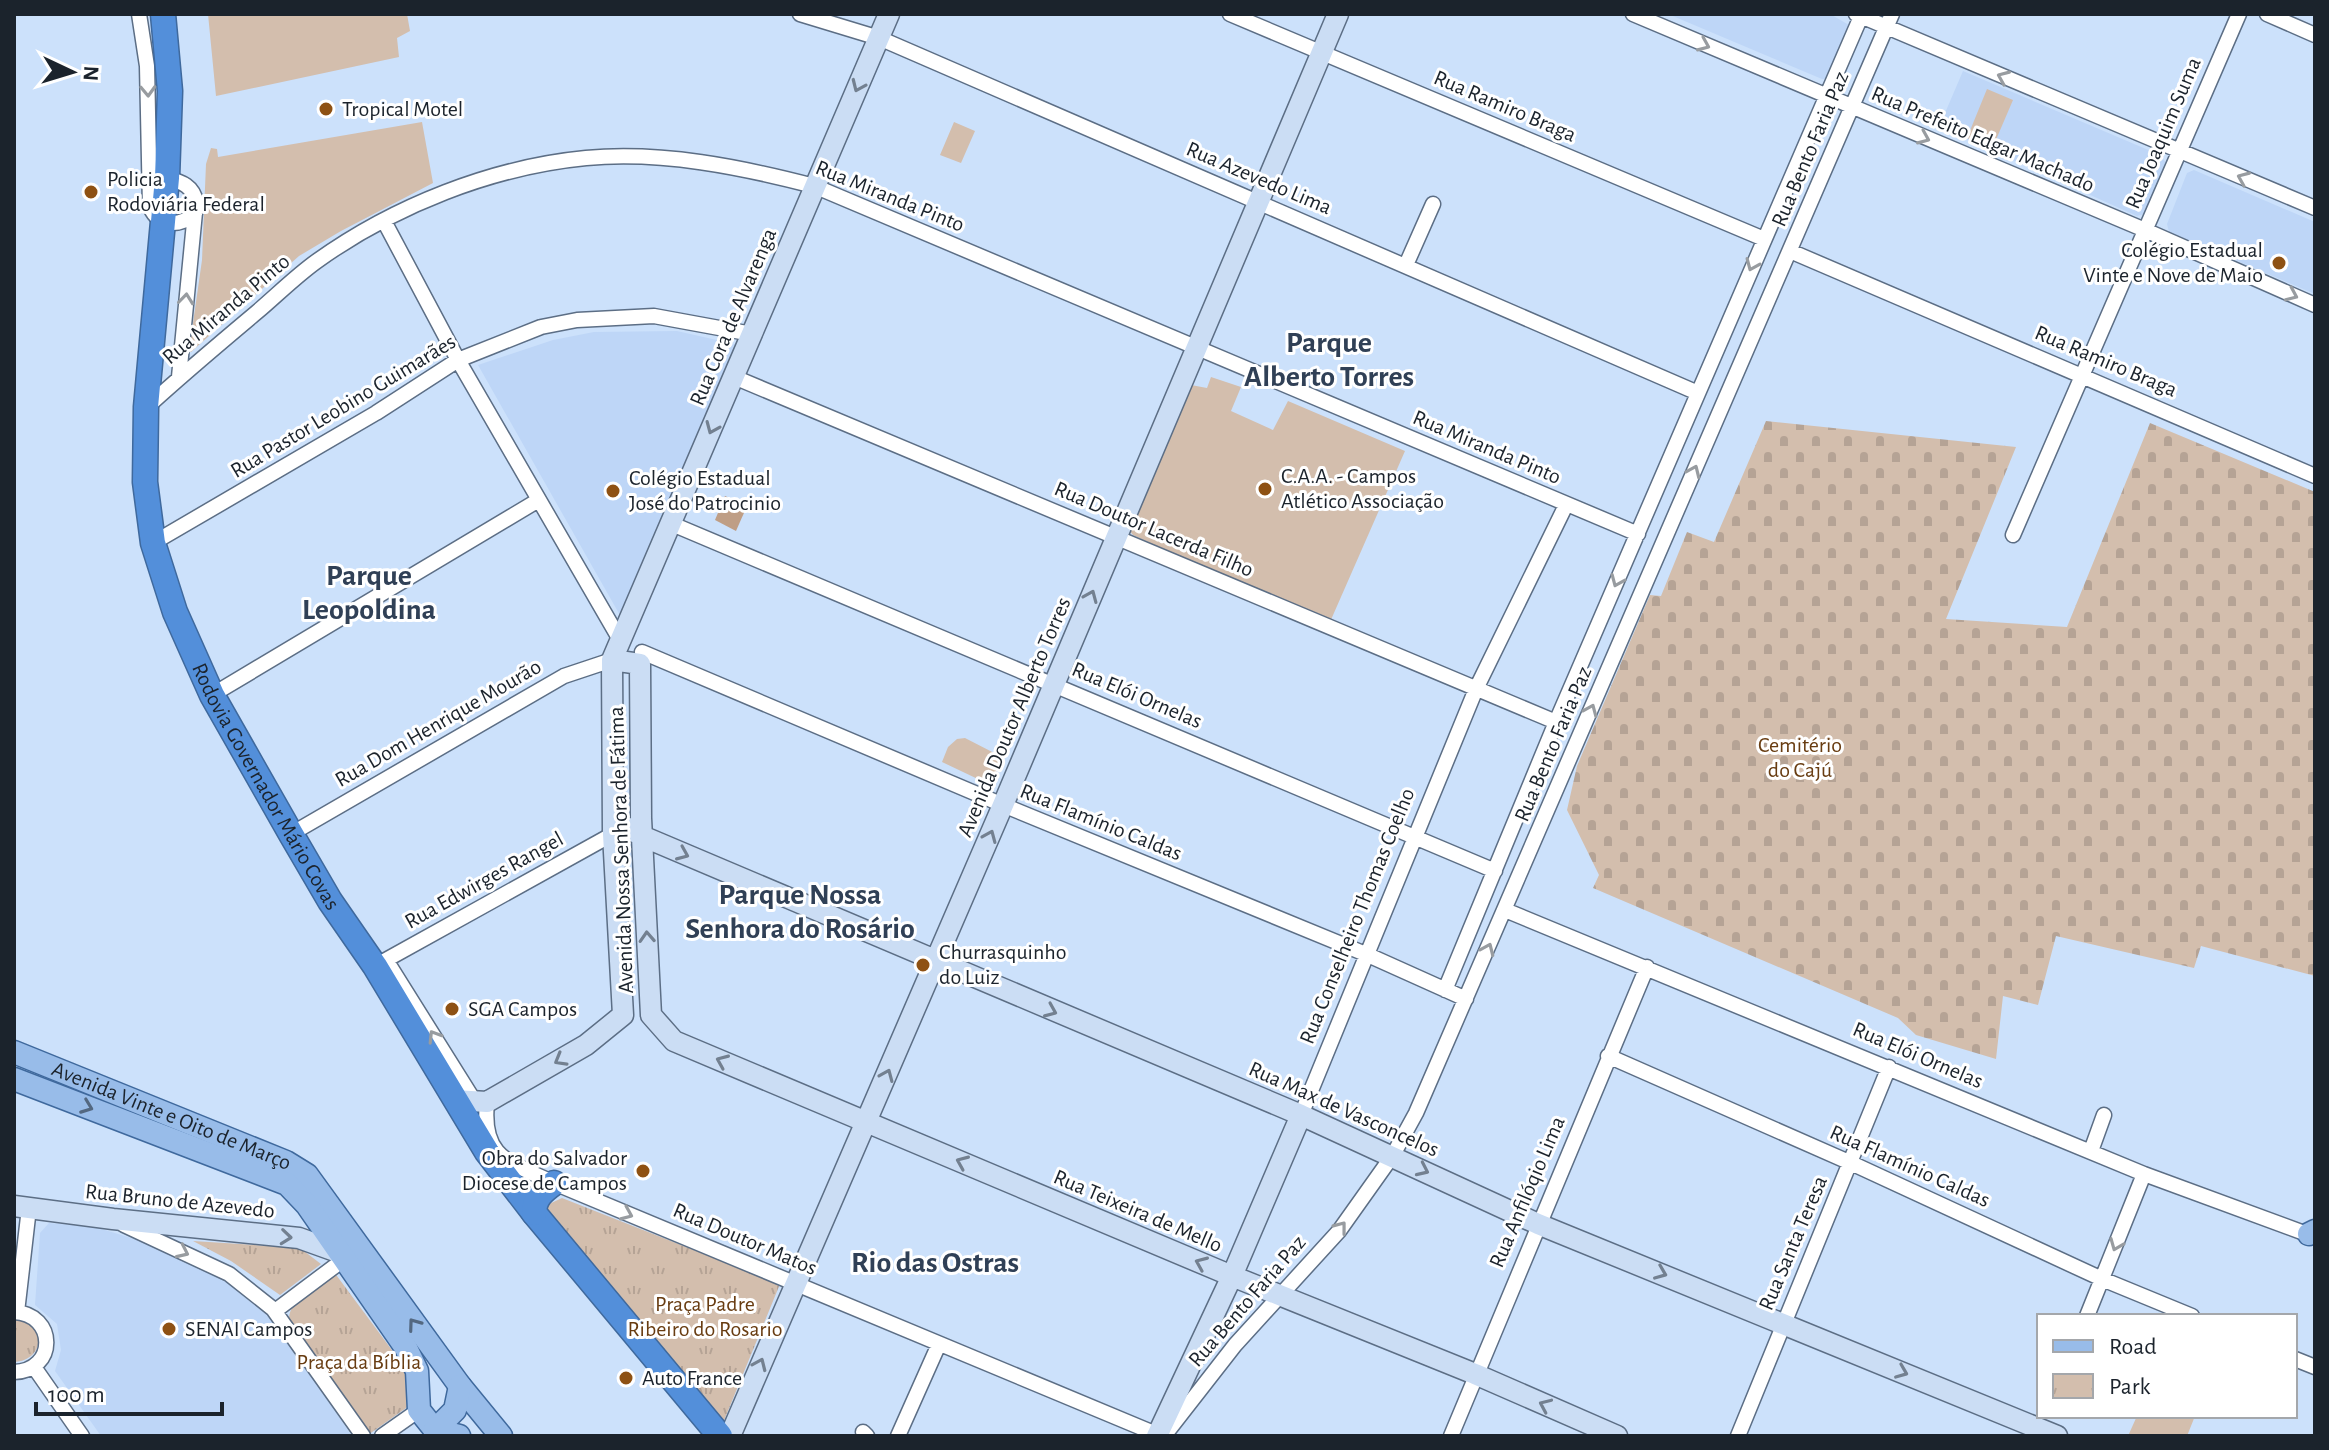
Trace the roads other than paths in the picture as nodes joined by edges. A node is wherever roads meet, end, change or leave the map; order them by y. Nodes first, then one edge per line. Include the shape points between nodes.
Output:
1 (139, 14) edge
2 (800, 14) edge
3 (889, 14) edge
4 (1230, 14) edge
5 (1338, 14) edge
6 (1633, 14) edge
7 (2239, 14) edge
8 (2267, 14) edge
9 (1860, 15) edge
10 (163, 16) edge
11 (1889, 21) edge
12 (2315, 35) edge
13 (879, 38) junction
14 (1321, 52) junction
15 (1827, 97) junction
16 (1852, 108) junction
17 (2178, 151) junction
18 (167, 178) junction
19 (814, 186) junction
20 (1260, 202) junction
21 (1433, 204) dead end
22 (2315, 208) edge
23 (195, 214) junction
24 (384, 221) junction
25 (163, 223) junction
26 (2145, 230) junction
27 (1764, 239) junction
28 (1790, 251) junction
29 (1406, 265) junction
30 (2315, 305) edge
31 (752, 334) junction
32 (1197, 348) junction
33 (458, 360) junction
34 (2082, 375) junction
35 (179, 377) junction
36 (734, 377) junction
37 (1698, 393) junction
38 (146, 407) junction
39 (2315, 476) edge
40 (537, 501) junction
41 (1566, 505) junction
42 (672, 524) junction
43 (1638, 534) junction
44 (2013, 535) dead end
45 (1116, 537) junction
46 (153, 543) junction
47 (629, 615) junction
48 (619, 638) junction
49 (641, 658) junction
50 (612, 660) junction
51 (1054, 684) junction
52 (1476, 689) junction
53 (212, 695) junction
54 (1556, 722) junction
55 (1003, 805) junction
56 (613, 827) junction
57 (291, 834) junction
58 (642, 836) junction
59 (1415, 836) junction
60 (1495, 871) junction
61 (1505, 910) junction
62 (1368, 955) junction
63 (935, 962) junction
64 (381, 963) junction
65 (1647, 967) junction
66 (1445, 990) junction
67 (1466, 999) junction
68 (623, 1015) junction
69 (651, 1015) junction
70 (14, 1052) edge
71 (1608, 1056) junction
72 (1889, 1067) junction
73 (14, 1079) edge
74 (472, 1101) junction
75 (1301, 1115) junction
76 (2104, 1115) dead end
77 (867, 1122) junction
78 (2091, 1151) junction
79 (267, 1154) junction
80 (1393, 1155) junction
81 (225, 1160) junction
82 (1851, 1163) junction
83 (2144, 1174) junction
84 (554, 1183) junction
85 (21, 1207) edge
86 (534, 1213) junction
87 (113, 1219) junction
88 (1538, 1224) junction
89 (2313, 1234) edge
90 (341, 1256) junction
91 (1232, 1276) junction
92 (2102, 1279) junction
93 (795, 1284) junction
94 (1279, 1295) junction
95 (275, 1311) junction
96 (16, 1312) edge
97 (2088, 1314) edge
98 (2187, 1314) edge
99 (1784, 1323) junction
100 (939, 1344) junction
101 (34, 1367) junction
102 (14, 1372) edge
103 (1475, 1374) junction
104 (460, 1386) junction
105 (419, 1410) junction
106 (2045, 1429) edge
107 (1129, 1431) edge
108 (430, 1433) edge
109 (82, 1436) edge
110 (363, 1436) edge
111 (382, 1436) edge
112 (459, 1436) edge
113 (501, 1436) edge
114 (720, 1436) edge
115 (730, 1436) edge
116 (898, 1436) edge
117 (1160, 1436) edge
118 (1451, 1436) edge
119 (1617, 1436) edge
120 (1738, 1436) edge

1 -> 25 street via 147,66 148,198 154,216
2 - 13 street, Rua Azevedo Lima
3 - 13 main road, Rua Cora de Alvarenga
4 - 14 street, Rua Ramiro Braga
5 - 14 main road, Avenida Doutor Alberto Torres
6 -> 15 street, Rua Prefeito Edgar Machado
7 - 17 street, Rua Joaquim Suma
8 - 12 street
9 - 11 street
9 - 15 street, Rua Bento Faria Paz
10 - 18 highway, Rodovia Governador Mário Covas via 170,91
11 - 16 street, Rua Bento Faria Paz
17 -> 11 street
13 -> 19 main road, Rua Cora de Alvarenga
13 - 20 street, Rua Azevedo Lima
14 - 20 main road, Avenida Doutor Alberto Torres
14 - 27 street, Rua Ramiro Braga
15 - 16 street, Rua Prefeito Edgar Machado
15 - 27 street, Rua Bento Faria Paz
16 -> 26 street, Rua Prefeito Edgar Machado
16 - 28 street, Rua Bento Faria Paz
22 -> 17 street
17 - 26 street, Rua Joaquim Suma
18 - 23 street via 192,190
18 - 25 highway, Rodovia Governador Mário Covas
19 - 24 street, Rua Miranda Pinto via 751,170 670,159 586,158 510,172 441,194
19 - 31 main road, Rua Cora de Alvarenga
19 - 32 street, Rua Miranda Pinto
20 - 29 street, Rua Azevedo Lima
20 - 32 main road, Avenida Doutor Alberto Torres
21 - 29 street
23 - 25 street via 180,223
35 -> 23 street
24 - 33 street
24 - 35 street, Rua Miranda Pinto via 316,262
25 - 38 highway, Rodovia Governador Mário Covas
26 -> 30 street, Rua Prefeito Edgar Machado
26 - 34 street, Rua Joaquim Suma
27 -> 37 street, Rua Bento Faria Paz
28 - 34 street, Rua Ramiro Braga
61 -> 28 street, Rua Bento Faria Paz
29 - 37 street, Rua Azevedo Lima
31 - 33 street, Rua Pastor Leobino Guimarães via 654,316 588,319 541,327
31 - 36 main road, Rua Cora de Alvarenga
32 - 41 street, Rua Miranda Pinto
32 - 45 main road, Avenida Doutor Alberto Torres
33 - 40 street
33 - 46 street, Rua Pastor Leobino Guimarães
34 - 39 street, Rua Ramiro Braga
34 - 44 street, Rua Joaquim Suma
35 - 38 street, Rua Miranda Pinto
36 -> 42 main road, Rua Cora de Alvarenga
36 - 45 street, Rua Doutor Lacerda Filho
37 - 43 street, Rua Bento Faria Paz
38 - 46 highway, Rodovia Governador Mário Covas via 145,482
40 - 48 street
40 - 53 street
41 - 43 street, Rua Miranda Pinto
41 - 52 street, Rua Conselheiro Thomas Coelho
42 - 47 main road, Rua Cora de Alvarenga
42 - 51 street, Rua Elói Ornelas
43 -> 54 street, Rua Bento Faria Paz
51 -> 45 main road, Avenida Doutor Alberto Torres
45 - 52 street, Rua Doutor Lacerda Filho
46 - 53 highway, Rodovia Governador Mário Covas via 175,612
47 - 48 main road, Rua Cora de Alvarenga
47 - 49 street
48 - 50 main road, Avenida Nossa Senhora de Fátima
49 - 50 main road
49 - 55 street, Rua Flamínio Caldas
49 - 58 main road, Avenida Nossa Senhora de Fátima
50 - 56 main road, Avenida Nossa Senhora de Fátima
50 - 57 street, Rua Dom Henrique Mourão via 564,676
51 - 55 main road, Avenida Doutor Alberto Torres
51 - 59 street, Rua Elói Ornelas
52 - 54 street, Rua Doutor Lacerda Filho
52 - 59 street, Rua Conselheiro Thomas Coelho
53 - 57 highway, Rodovia Governador Mário Covas
54 - 60 street, Rua Bento Faria Paz
55 - 62 street, Rua Flamínio Caldas
63 -> 55 main road, Avenida Doutor Alberto Torres
56 - 58 main road, Rua Max de Vasconcelos
56 - 64 street, Rua Edwirges Rangel
56 - 68 main road, Avenida Nossa Senhora de Fátima
57 - 64 highway, Rodovia Governador Mário Covas via 330,901
58 -> 63 main road, Rua Max de Vasconcelos
69 -> 58 main road, Avenida Nossa Senhora de Fátima
59 - 60 street, Rua Elói Ornelas
59 - 62 street, Rua Conselheiro Thomas Coelho
60 - 66 street, Rua Bento Faria Paz
61 - 65 street, Rua Elói Ornelas
67 -> 61 street, Rua Bento Faria Paz
62 - 66 street, Rua Flamínio Caldas
62 - 75 street, Rua Conselheiro Thomas Coelho
63 -> 75 main road, Rua Max de Vasconcelos
77 -> 63 main road, Avenida Doutor Alberto Torres
64 - 74 highway, Rodovia Governador Mário Covas
65 - 71 street, Rua Anfilóqio Lima
65 - 72 street, Rua Elói Ornelas
66 - 67 street, Rua Flamínio Caldas
67 - 80 street, Rua Bento Faria Paz
68 - 69 main road, Avenida Nossa Senhora de Fátima
68 -> 74 main road via 586,1045
77 -> 69 main road, Rua Teixeira de Mello via 674,1041
70 - 79 main road, Avenida Vinte e Oito de Março
71 - 82 street, Rua Flamínio Caldas
71 - 88 street, Rua Anfilóqio Lima
72 - 78 street, Rua Elói Ornelas
72 - 82 street, Rua Santa Teresa
73 -> 81 main road, Avenida Vinte e Oito de Março
74 - 84 street, Rua Doutor Matos via 495,1150
74 - 86 highway, Rodovia Governador Mário Covas via 487,1152
75 - 80 main road, Rua Max de Vasconcelos
75 - 91 main road, Rua Conselheiro Thomas Coelho
76 - 78 street
91 -> 77 main road, Rua Teixeira de Mello
77 - 93 main road, Avenida Doutor Alberto Torres
78 - 83 street, Rua Elói Ornelas
79 - 81 main road via 232,1146
104 -> 79 main road, Avenida Vinte e Oito de Março via 307,1175
80 -> 88 main road, Rua Max de Vasconcelos
94 -> 80 street, Rua Bento Faria Paz via 1339,1231
81 - 90 main road, Avenida Vinte e Oito de Março via 287,1184
82 - 92 street, Rua Flamínio Caldas
82 - 99 street, Rua Santa Teresa
83 - 89 street, Rua Elói Ornelas
83 -> 92 street
84 - 86 highway via 540,1194
84 -> 93 street, Rua Doutor Matos
85 - 87 main road, Rua Bruno de Azevedo
85 - 96 street
86 - 114 highway, Rodovia Governador Mário Covas
87 -> 90 main road, Rua Bruno de Azevedo via 299,1238
87 -> 95 street via 229,1274
88 -> 99 main road, Rua Max de Vasconcelos
88 - 103 street, Rua Anfilóqio Lima
90 - 95 street
90 - 105 main road, Avenida Vinte e Oito de Março via 406,1348 417,1371
91 - 94 main road, Rua Teixeira de Mello
91 - 117 main road, Rua Conselheiro Thomas Coelho
92 - 97 street
92 - 98 street, Rua Flamínio Caldas
93 - 100 street, Rua Doutor Matos
115 -> 93 main road, Avenida Doutor Alberto Torres
94 - 103 main road, Rua Teixeira de Mello
94 - 117 street, Rua Bento Faria Paz
95 - 110 street
96 - 101 street via 29,1314 45,1333 47,1345
99 -> 106 main road, Rua Max de Vasconcelos
99 - 120 street, Rua Santa Teresa
100 - 107 street, Rua Doutor Matos
100 - 116 street
101 - 102 street
101 - 109 street
103 - 118 street, Rua Anfilóqio Lima
119 -> 103 main road, Rua Teixeira de Mello
104 - 108 main road via 455,1410
104 - 113 main road, Avenida Vinte e Oito de Março
105 - 108 main road
105 - 111 street
107 - 117 street, Rua Doutor Matos
108 - 112 main road

